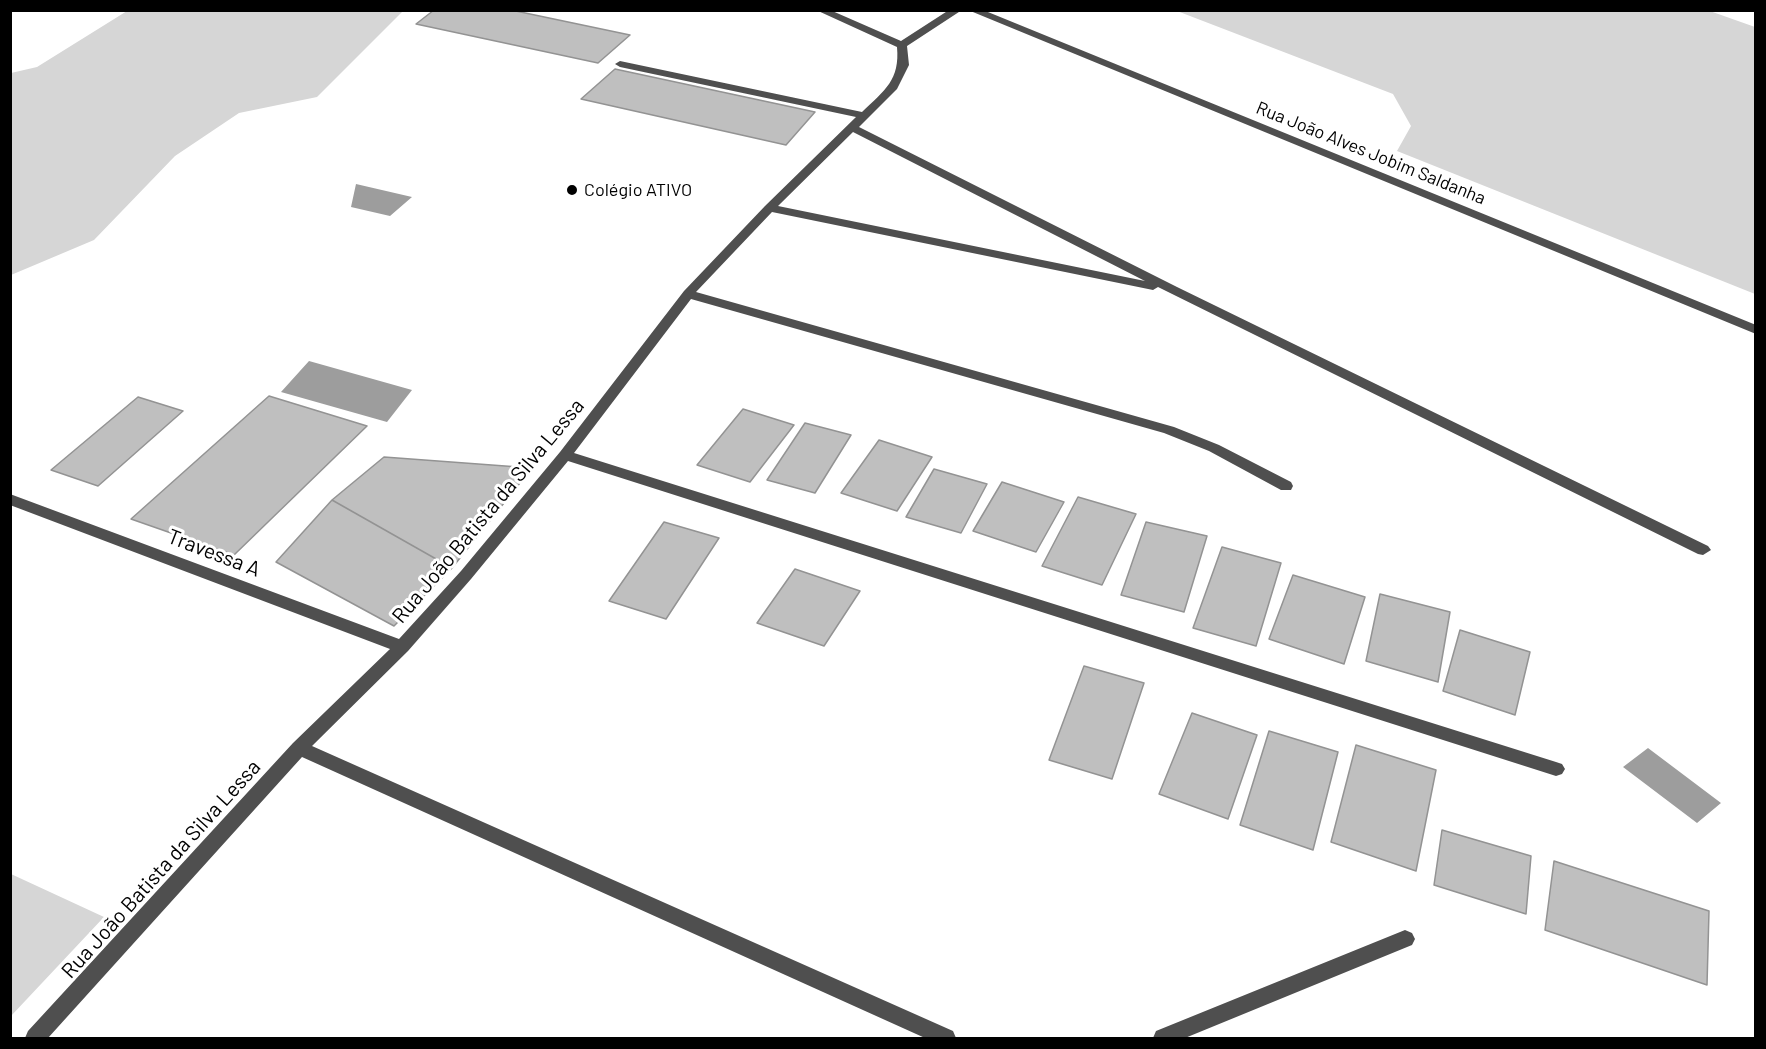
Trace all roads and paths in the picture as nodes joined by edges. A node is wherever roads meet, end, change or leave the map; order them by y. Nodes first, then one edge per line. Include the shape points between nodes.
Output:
1 (821, 10) edge
2 (957, 10) edge
3 (973, 10) edge
4 (902, 45) junction
5 (620, 64) dead end
6 (865, 116) junction
7 (853, 128) junction
8 (769, 208) junction
9 (1173, 290) junction
10 (688, 294) junction
11 (1755, 330) edge
12 (565, 455) junction
13 (1286, 486) dead end
14 (10, 499) edge
15 (1703, 550) dead end
16 (402, 647) junction
17 (299, 748) junction
18 (1556, 769) dead end
19 (1405, 939) dead end
20 (35, 1038) edge
21 (946, 1038) edge
22 (1163, 1038) edge

1 - 4 street
2 - 4 street
3 - 11 street, Rua João Alves Jobim Saldanha
4 - 6 street, Rua João Batista da Silva Lessa via 904,65 900,76
5 - 6 street
6 - 7 street, Rua João Batista da Silva Lessa
7 - 8 street, Rua João Batista da Silva Lessa
7 - 9 street
8 - 9 street
8 - 10 street, Rua João Batista da Silva Lessa
9 - 15 street
10 - 12 street, Rua João Batista da Silva Lessa
10 - 13 street via 1169,430 1214,448
12 - 16 street, Rua João Batista da Silva Lessa
12 - 18 street
14 - 16 street, Travessa A
16 - 17 street, Rua João Batista da Silva Lessa
17 - 20 street, Rua João Batista da Silva Lessa
17 - 21 street
19 - 22 street

